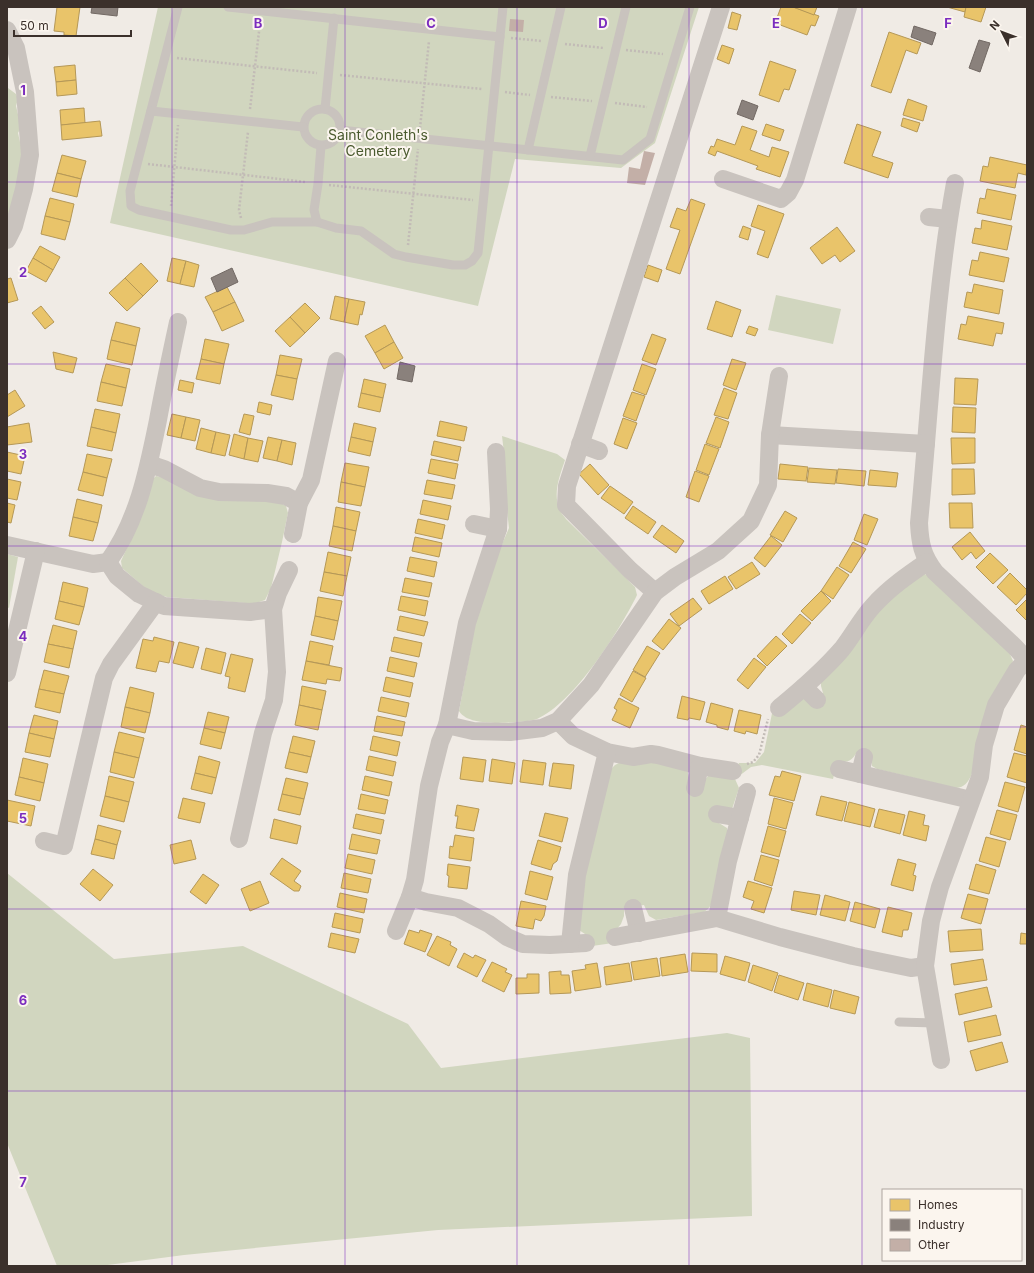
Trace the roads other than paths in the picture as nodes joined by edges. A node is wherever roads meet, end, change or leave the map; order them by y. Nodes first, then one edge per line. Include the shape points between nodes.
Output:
1 (178, 7) edge
2 (228, 7) edge
3 (504, 7) edge
4 (561, 7) edge
5 (626, 7) edge
6 (690, 7) edge
7 (722, 7) edge
8 (848, 7) edge
9 (334, 18) junction
10 (7, 30) edge
11 (500, 37) junction
12 (14, 69) edge
13 (325, 109) junction
14 (151, 111) junction
15 (304, 126) junction
16 (340, 130) junction
17 (321, 146) junction
18 (489, 146) junction
19 (528, 150) junction
20 (590, 156) junction
21 (723, 179) dead end
22 (955, 183) dead end
23 (929, 217) dead end
24 (948, 219) junction
25 (317, 222) junction
26 (7, 240) edge
27 (178, 322) dead end
28 (338, 361) dead end
29 (779, 376) dead end
30 (770, 435) junction
31 (580, 444) junction
32 (926, 444) junction
33 (599, 451) dead end
34 (496, 452) dead end
35 (149, 464) junction
36 (299, 503) junction
37 (474, 524) dead end
38 (498, 529) junction
39 (293, 534) dead end
40 (7, 545) edge
41 (36, 551) junction
42 (108, 562) junction
43 (927, 562) junction
44 (289, 570) dead end
45 (655, 592) junction
46 (156, 602) junction
47 (273, 610) junction
48 (13, 618) edge
49 (1027, 660) edge
50 (7, 673) edge
51 (804, 687) junction
52 (817, 700) dead end
53 (779, 708) road end
54 (558, 721) junction
55 (447, 725) junction
56 (607, 752) junction
57 (700, 766) junction
58 (839, 769) dead end
59 (733, 771) road end
60 (695, 788) dead end
61 (747, 792) dead end
62 (972, 800) junction
63 (717, 814) dead end
64 (740, 818) junction
65 (239, 839) dead end
66 (44, 841) dead end
67 (410, 897) junction
68 (633, 908) dead end
69 (717, 918) junction
70 (396, 931) dead end
71 (639, 933) junction
72 (615, 938) dead end
73 (925, 966) junction
74 (899, 1022) dead end
75 (935, 1023) junction
76 (941, 1060) dead end

1 - 14 lane
2 - 9 lane
3 - 11 lane
4 - 19 lane
5 - 20 lane
6 - 20 lane via 650,139 623,160
7 - 31 street
8 - 21 street via 795,180 788,193 781,199
9 - 11 lane
9 - 13 lane
10 - 12 street via 16,48
11 - 18 lane
12 - 26 street via 24,92 30,155 14,226
13 - 15 lane via 315,110 307,117
13 - 16 lane via 334,113 339,121
14 - 15 lane
14 - 25 lane via 130,191 131,206 139,210 230,230 244,230 272,222
15 - 17 lane via 306,136 312,143
16 - 17 lane via 337,138 330,144
16 - 18 lane
17 - 25 lane via 314,210
18 - 19 lane
18 - 25 lane via 478,253 472,262 453,265 400,256 361,231 336,228
19 - 20 lane
22 - 24 street
23 - 24 street
24 - 32 street
27 - 35 street
28 - 36 street via 311,480
29 - 30 street
30 - 32 street
30 - 45 street via 768,485 751,521 718,551
31 - 33 street
31 - 45 street via 567,486 566,505
32 - 43 street via 919,522 920,540
34 - 38 street
35 - 36 street via 200,488 219,492 267,493 286,496
35 - 42 street via 132,517 118,548
36 - 39 street
37 - 38 street
38 - 55 street via 467,622
40 - 41 street
41 - 42 street via 93,564
41 - 48 street
42 - 46 street via 117,576 139,594
43 - 49 street
43 - 51 street via 902,579 872,607 842,649
44 - 47 street
45 - 54 street via 591,685
46 - 47 street via 164,606 250,612
46 - 66 street via 111,664 104,678 64,846
47 - 65 street via 277,672 274,700 263,733
48 - 50 street
49 - 62 street via 1017,670 996,705 984,745 980,777
51 - 52 street
51 - 53 street
54 - 55 street via 542,728 510,732 472,732
54 - 56 street via 573,736
55 - 67 street via 440,742 430,786
56 - 57 street via 632,757 658,755
56 - 67 street via 577,875 578,943 550,946 523,944 458,908
57 - 59 street
57 - 60 street
58 - 62 street via 862,766 907,784
61 - 64 street
62 - 73 street via 940,887 931,922
63 - 64 street
64 - 69 street via 728,861
67 - 70 street
68 - 71 street
69 - 71 street
69 - 73 street via 853,956 911,968
71 - 72 street
73 - 75 street
74 - 75 lane
75 - 76 street

